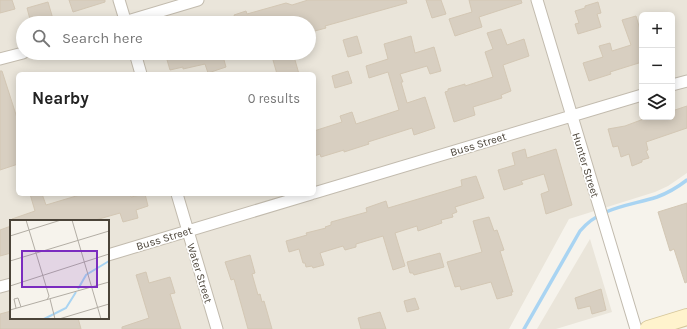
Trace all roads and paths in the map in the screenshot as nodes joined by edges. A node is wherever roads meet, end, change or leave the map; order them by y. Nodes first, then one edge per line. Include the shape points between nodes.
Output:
1 (119, 0) edge
2 (198, 0) edge
3 (537, 0) edge
4 (122, 16) edge
5 (147, 16) edge
6 (16, 55) edge
7 (0, 59) edge
8 (137, 60) edge
9 (140, 72) edge
10 (687, 81) edge
11 (675, 84) edge
12 (639, 96) edge
13 (571, 116) junction
14 (316, 193) edge
15 (178, 196) edge
16 (306, 196) edge
17 (188, 231) junction
18 (109, 255) edge
19 (10, 284) edge
20 (0, 287) edge
21 (687, 317) edge
22 (217, 329) edge
23 (636, 329) edge
24 (648, 329) edge

1 - 4 street
2 - 5 street
3 - 13 street, Hunter Street
6 - 7 street
8 - 9 street
10 - 11 street
12 - 13 street, Buss Street
13 - 14 street, Buss Street
13 - 23 street, Hunter Street
15 - 17 street, Water Street
16 - 17 street, Buss Street
17 - 18 street, Buss Street
17 - 22 street, Water Street
19 - 20 street
21 - 24 main road

